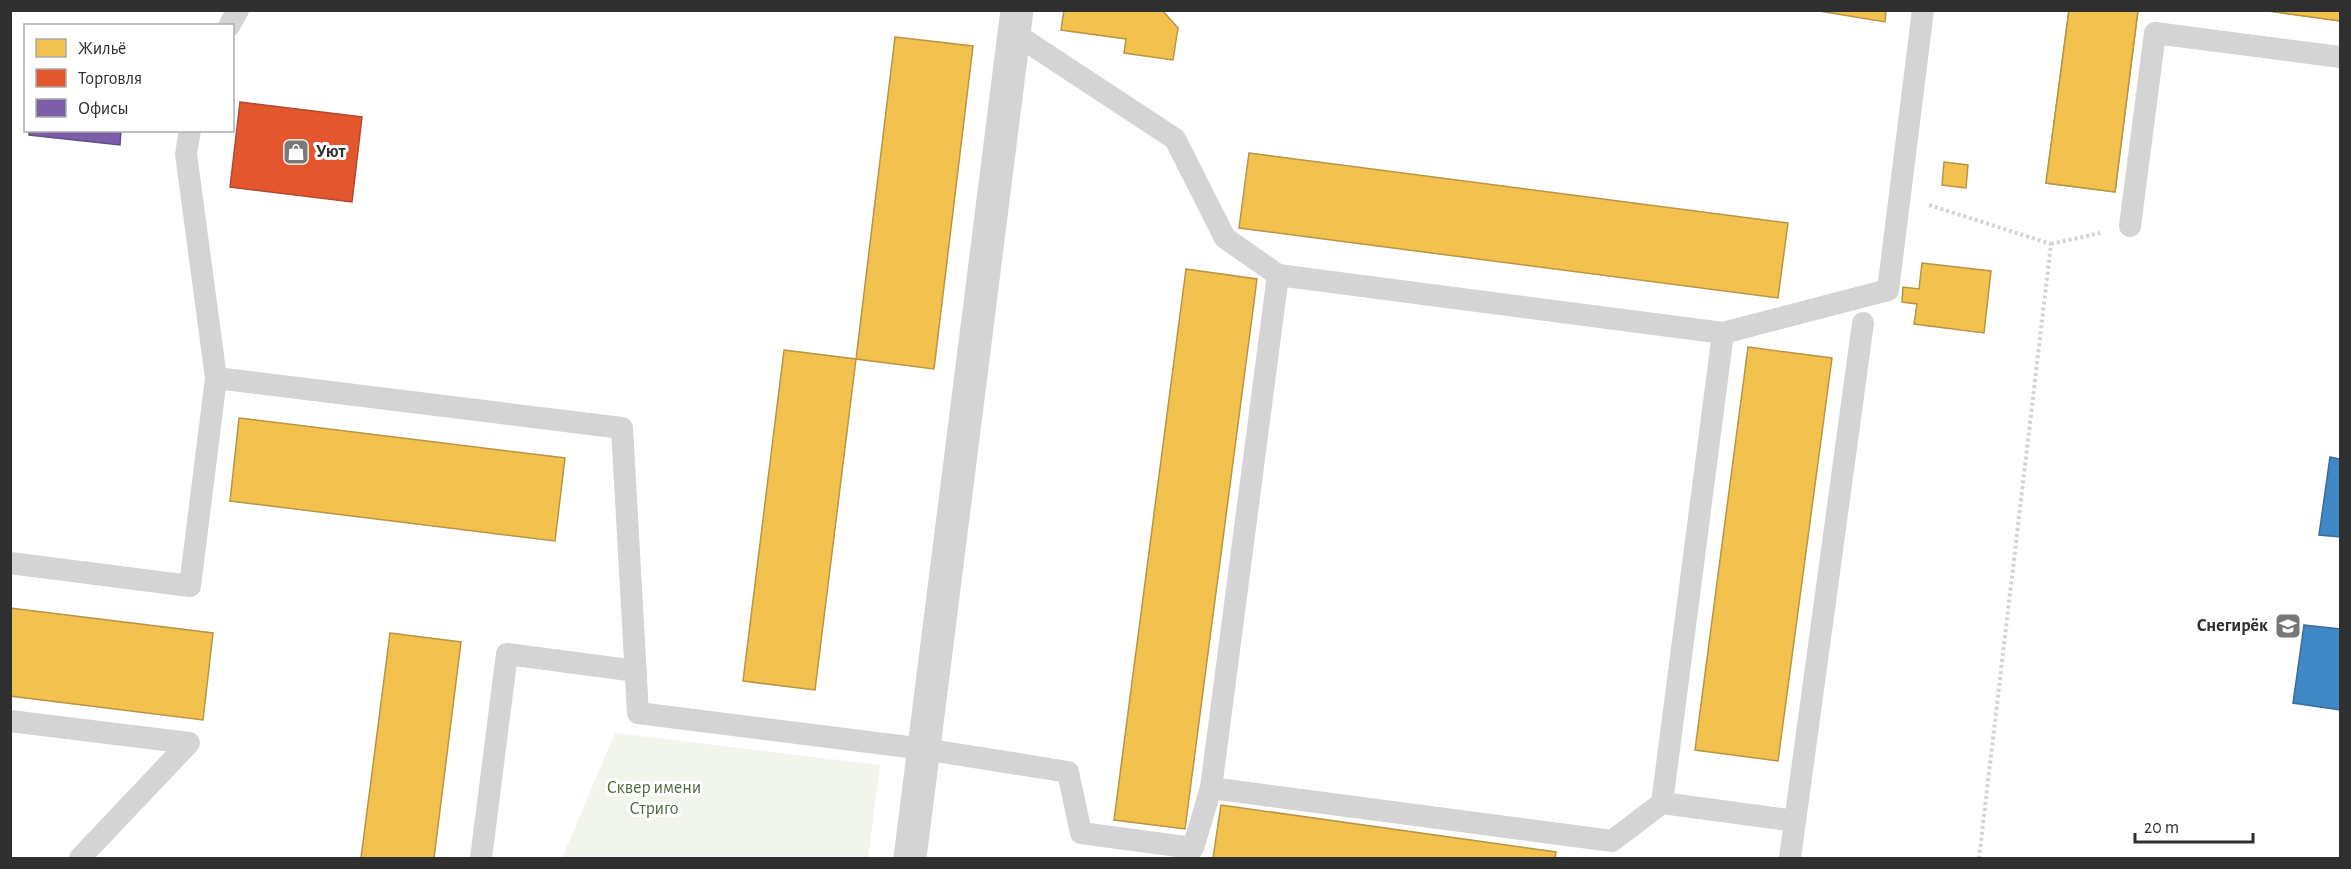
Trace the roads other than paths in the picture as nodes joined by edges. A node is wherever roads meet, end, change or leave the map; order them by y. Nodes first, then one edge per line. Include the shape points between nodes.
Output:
1 (238, 10) edge
2 (1923, 10) edge
3 (1016, 22) edge
4 (230, 24) edge
5 (2340, 57) edge
6 (190, 132) edge
7 (2130, 226) road end
8 (1278, 275) junction
9 (1863, 323) dead end
10 (1723, 333) junction
11 (216, 378) junction
12 (10, 563) edge
13 (636, 671) junction
14 (10, 721) edge
15 (924, 749) junction
16 (1211, 788) junction
17 (1662, 803) junction
18 (1795, 821) junction
19 (80, 858) edge
20 (481, 858) edge
21 (910, 858) edge
22 (1790, 858) edge

1 - 4 lane
2 - 10 lane via 1888,290
3 - 8 lane via 1175,139 1225,238
3 - 15 street
5 - 7 lane via 2155,33
6 - 11 lane via 186,154
8 - 10 lane
8 - 16 lane
9 - 18 lane
10 - 17 lane
11 - 12 lane via 190,586
11 - 13 lane via 622,428
13 - 15 lane via 638,713
13 - 20 lane via 507,654
14 - 19 lane via 189,743
15 - 16 lane via 1068,772 1081,833 1193,848
15 - 21 street
16 - 17 lane via 1612,841
17 - 18 lane
18 - 22 lane

